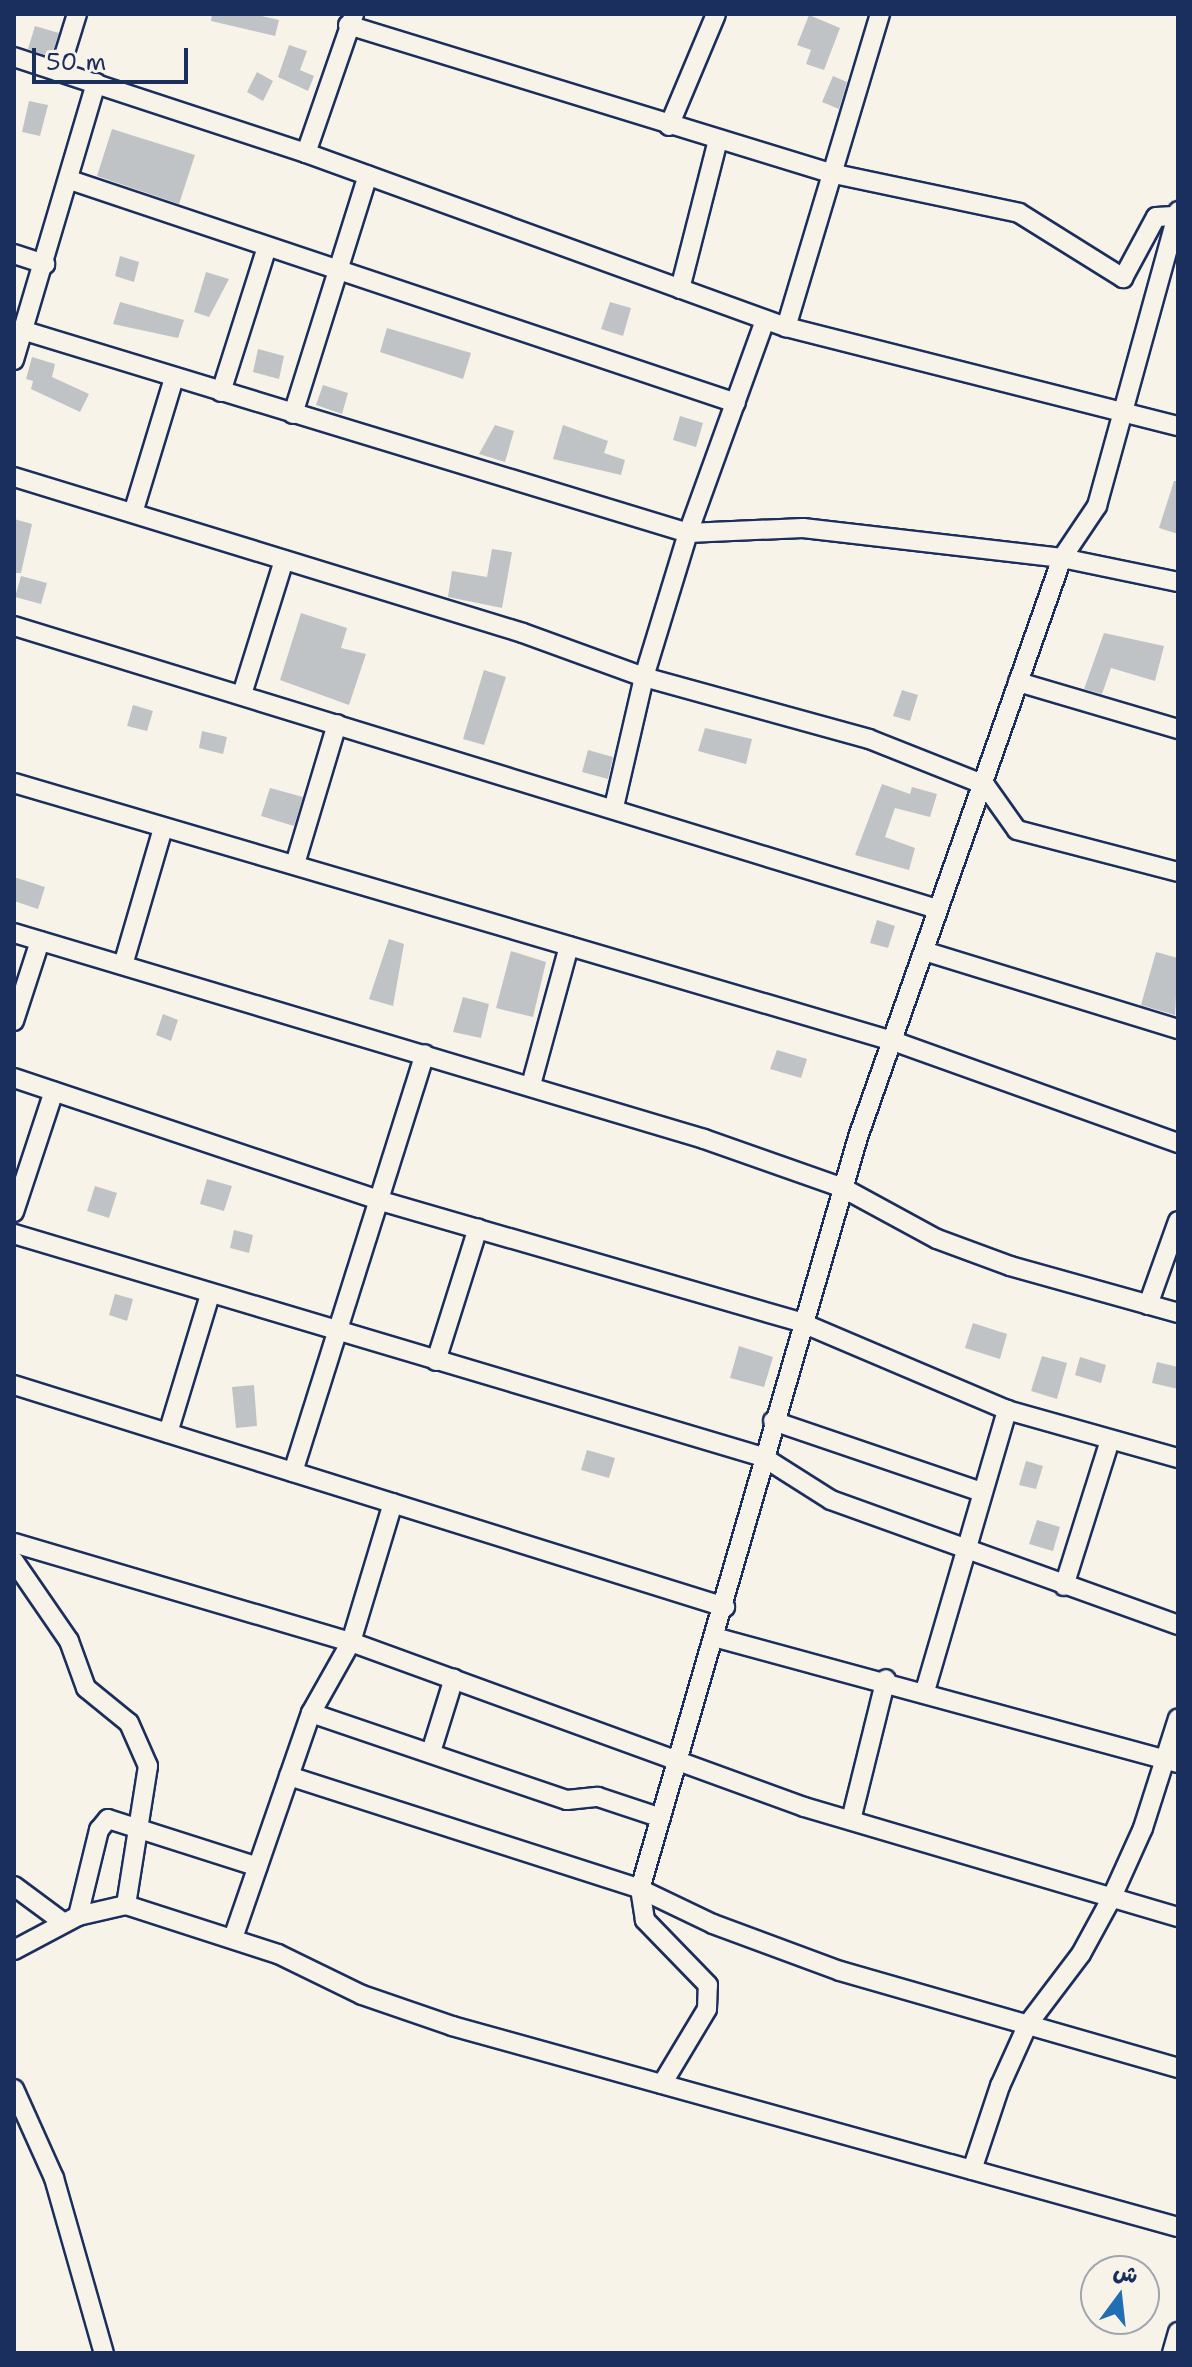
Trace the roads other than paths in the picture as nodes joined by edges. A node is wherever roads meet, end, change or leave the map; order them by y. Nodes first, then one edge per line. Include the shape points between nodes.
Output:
1 (77, 14) edge
2 (716, 14) edge
3 (880, 14) edge
4 (351, 20) edge
5 (14, 57) edge
6 (59, 72) junction
7 (96, 83) junction
8 (669, 126) junction
9 (718, 140) junction
10 (306, 153) junction
11 (830, 173) junction
12 (368, 175) junction
13 (70, 180) junction
14 (1178, 215) edge
15 (267, 247) junction
16 (14, 254) edge
17 (45, 264) junction
18 (335, 270) junction
19 (1169, 281) edge
20 (680, 289) junction
21 (765, 320) junction
22 (786, 327) junction
23 (25, 331) junction
24 (14, 360) edge
25 (174, 378) junction
26 (221, 392) junction
27 (736, 403) junction
28 (1125, 410) junction
29 (293, 414) junction
30 (1178, 426) edge
31 (14, 477) edge
32 (133, 513) junction
33 (688, 533) junction
34 (1062, 558) junction
35 (284, 560) junction
36 (1178, 582) edge
37 (17, 627) edge
38 (14, 646) edge
39 (644, 677) junction
40 (1018, 682) junction
41 (243, 691) junction
42 (337, 724) junction
43 (1178, 729) edge
44 (14, 783) edge
45 (985, 785) junction
46 (614, 807) junction
47 (163, 828) junction
48 (295, 864) junction
49 (1178, 872) edge
50 (937, 909) junction
51 (14, 933) edge
52 (40, 941) junction
53 (569, 946) junction
54 (924, 951) junction
55 (123, 965) junction
56 (14, 1021) edge
57 (1178, 1029) edge
58 (893, 1041) junction
59 (425, 1054) junction
60 (14, 1078) edge
61 (531, 1085) junction
62 (54, 1091) junction
63 (1178, 1143) edge
64 (843, 1188) junction
65 (381, 1201) junction
66 (14, 1212) edge
67 (1178, 1221) edge
68 (478, 1228) junction
69 (14, 1234) edge
70 (210, 1295) junction
71 (1148, 1305) junction
72 (1178, 1313) edge
73 (800, 1322) junction
74 (337, 1333) junction
75 (436, 1361) junction
76 (14, 1385) edge
77 (1007, 1410) junction
78 (773, 1421) junction
79 (168, 1433) junction
80 (1110, 1440) junction
81 (763, 1457) junction
82 (1178, 1458) edge
83 (293, 1472) junction
84 (981, 1492) junction
85 (393, 1503) junction
86 (14, 1543) edge
87 (966, 1549) junction
88 (14, 1561) edge
89 (1064, 1586) junction
90 (725, 1607) junction
91 (1178, 1625) edge
92 (714, 1637) junction
93 (351, 1642) junction
94 (454, 1678) junction
95 (886, 1679) junction
96 (925, 1691) junction
97 (311, 1713) junction
98 (1178, 1718) edge
99 (431, 1752) junction
100 (679, 1760) junction
101 (1172, 1761) edge
102 (289, 1776) junction
103 (661, 1818) junction
104 (851, 1820) junction
105 (141, 1825) junction
106 (258, 1867) junction
107 (14, 1886) edge
108 (640, 1889) junction
109 (1111, 1899) junction
110 (126, 1905) junction
111 (1178, 1917) edge
112 (71, 1920) junction
113 (233, 1938) junction
114 (14, 1950) edge
115 (1028, 2024) junction
116 (1178, 2068) edge
117 (662, 2084) junction
118 (14, 2089) edge
119 (972, 2170) junction
120 (1178, 2227) edge
121 (1178, 2332) edge
122 (104, 2353) edge
123 (1172, 2353) edge

1 - 6 street
2 - 8 street
3 - 11 street
4 - 8 street
4 - 10 street
5 - 6 street
6 - 7 street
7 - 10 street
7 - 13 street
8 - 9 street
9 - 11 street
9 - 20 street
10 - 12 street
11 - 14 street via 1019,213 1123,278 1156,217
11 - 22 street
12 - 18 street
12 - 20 street
13 - 15 street
13 - 17 street
14 - 19 street
15 - 18 street
15 - 26 street
16 - 17 street
17 - 23 street
18 - 27 street
18 - 29 street
19 - 28 street
20 - 21 street
21 - 22 street
21 - 27 street
22 - 28 street
23 - 24 street
23 - 25 street
25 - 26 street
25 - 32 street
26 - 29 street
27 - 33 street
28 - 30 street
28 - 34 street via 1097,506
29 - 33 street
31 - 32 street
32 - 35 street
33 - 34 street via 803,528
33 - 39 street
34 - 36 street
34 - 40 street
35 - 39 street
35 - 41 street
37 - 38 street
37 - 41 street
39 - 45 street via 869,739
39 - 46 street
40 - 43 street
40 - 45 street
41 - 42 street
42 - 46 street
42 - 48 street
44 - 47 street
45 - 49 street via 1017,830
45 - 50 street
46 - 50 street
47 - 48 street
47 - 55 street
48 - 53 street
50 - 54 street
51 - 52 street
52 - 55 street
52 - 56 street
53 - 58 street
53 - 61 street
54 - 57 street
54 - 58 street
55 - 59 street
58 - 63 street
58 - 64 street
59 - 61 street
59 - 65 street
60 - 62 street
61 - 64 street
62 - 65 street
62 - 66 street
64 - 71 street via 937,1239
64 - 73 street
65 - 68 street
65 - 74 street
67 - 71 street
68 - 73 street
68 - 75 street
69 - 70 street
70 - 74 street
70 - 79 street
71 - 72 street
73 - 77 street
73 - 78 street
74 - 75 street
74 - 83 street
75 - 81 street
76 - 79 street
77 - 80 street
77 - 84 street
78 - 81 street
78 - 84 street
79 - 83 street
80 - 82 street
80 - 89 street
81 - 87 street via 831,1500
81 - 90 street
83 - 85 street
84 - 87 street
85 - 90 street
85 - 93 street
86 - 93 street
87 - 89 street
87 - 96 street
88 - 105 street via 69,1641 86,1688 135,1733 149,1773
89 - 91 street
90 - 92 street
92 - 95 street
92 - 100 street
93 - 94 street
93 - 97 street
94 - 99 street
94 - 100 street
95 - 96 street
95 - 104 street
96 - 101 street
97 - 99 street
97 - 102 street
98 - 101 street
99 - 103 street via 567,1800 598,1797
100 - 103 street
100 - 104 street
101 - 109 street
102 - 106 street
102 - 108 street
103 - 108 street
104 - 109 street
105 - 106 street
105 - 110 street
105 - 112 street via 102,1821
106 - 113 street
107 - 112 street
108 - 115 street via 794,1955
108 - 117 street via 645,1920 708,1985 707,2009
109 - 111 street
109 - 115 street via 1081,1954
110 - 112 street
110 - 113 street
112 - 114 street
113 - 117 street via 452,2026
115 - 116 street
115 - 119 street
117 - 119 street
118 - 122 street via 54,2178
119 - 120 street
121 - 123 street

